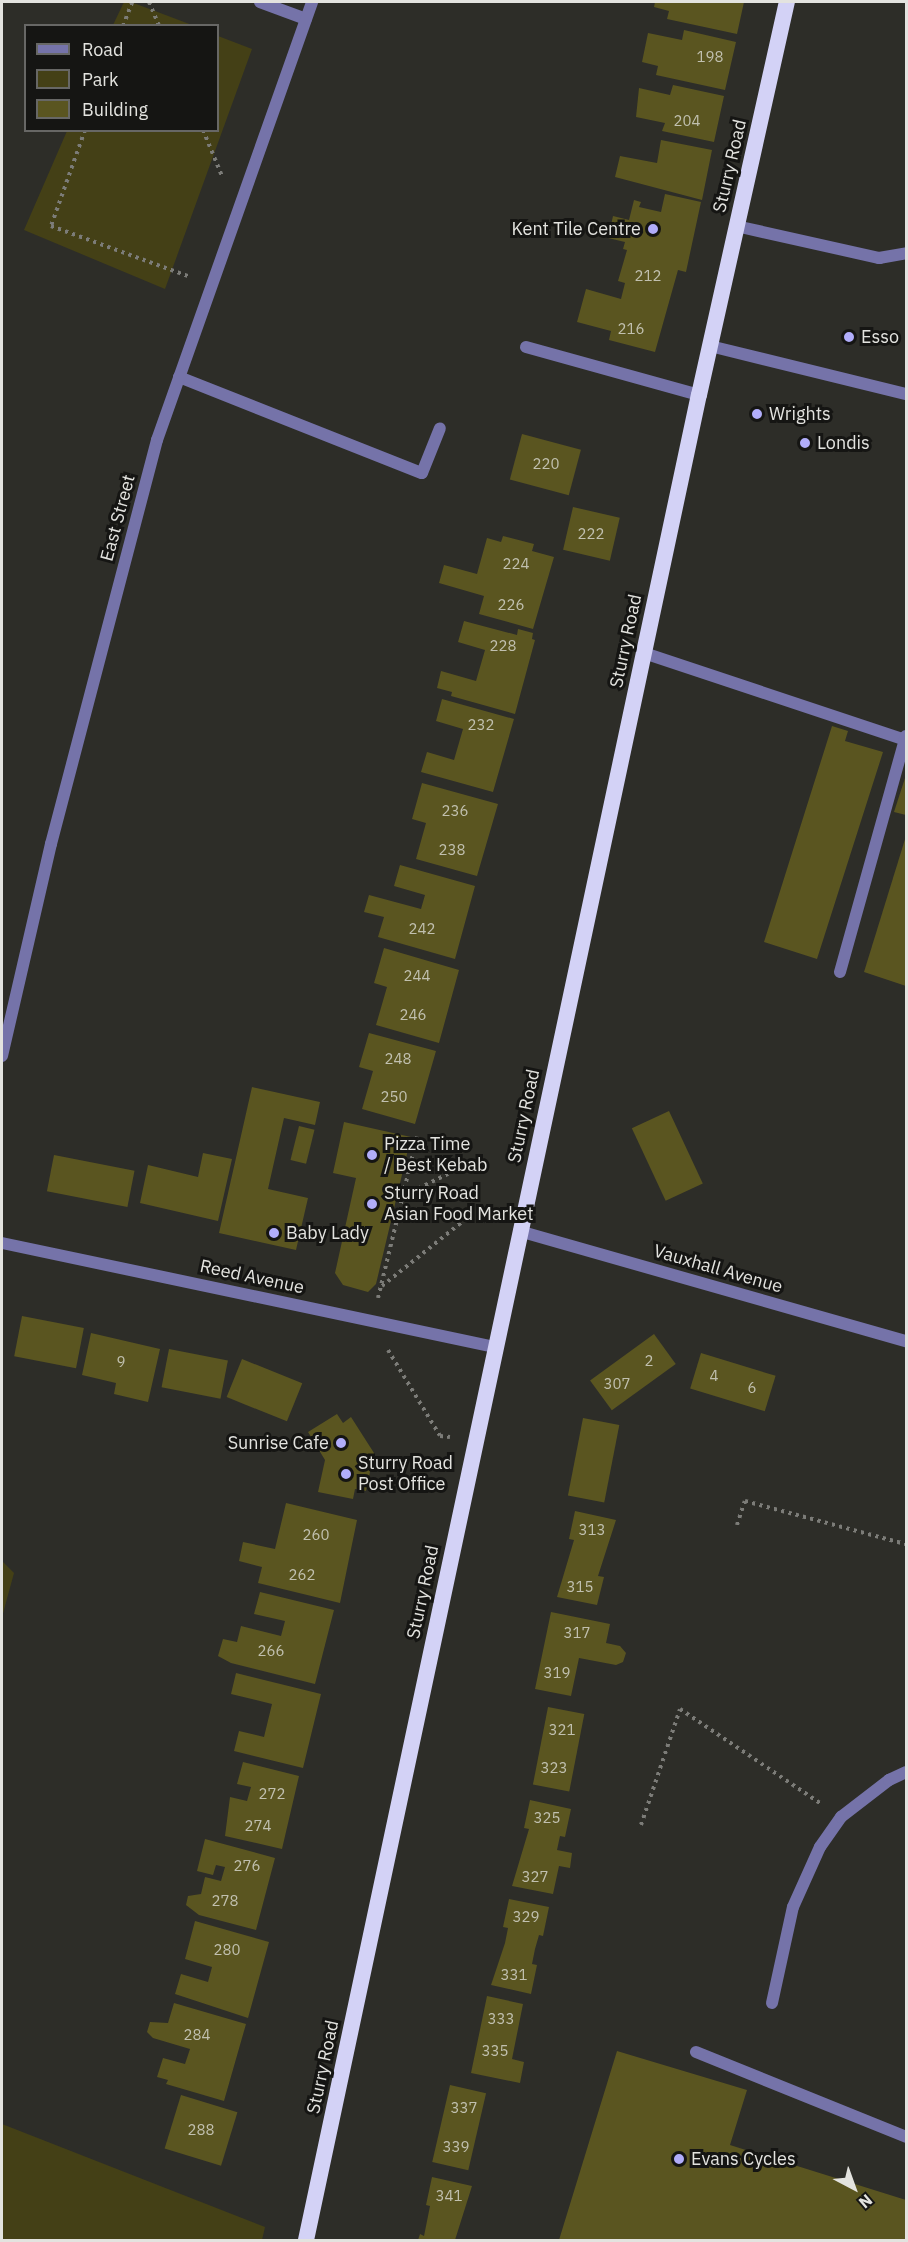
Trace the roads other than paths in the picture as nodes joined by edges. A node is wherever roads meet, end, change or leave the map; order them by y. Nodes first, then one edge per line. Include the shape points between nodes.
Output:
1 (260, 2) edge
2 (312, 2) edge
3 (787, 2) edge
4 (306, 19) junction
5 (736, 226) junction
6 (906, 253) edge
7 (710, 346) junction
8 (526, 347) dead end
9 (179, 377) junction
10 (906, 394) edge
11 (699, 395) junction
12 (440, 428) dead end
13 (644, 652) junction
14 (906, 738) edge
15 (840, 972) dead end
16 (6, 1019) edge
17 (2, 1056) edge
18 (519, 1231) junction
19 (2, 1243) edge
20 (906, 1341) edge
21 (495, 1347) junction
22 (906, 1772) edge
23 (772, 2003) dead end
24 (696, 2052) dead end
25 (906, 2137) edge
26 (306, 2241) edge

1 - 4 street
2 - 4 street, East Street
3 - 5 highway, Sturry Road
4 - 9 street, East Street
5 - 6 street via 879,258
5 - 7 highway, Sturry Road
7 - 10 street
7 - 11 highway, Sturry Road
8 - 11 street
9 - 12 street via 422,472
9 - 16 street, East Street via 157,440
11 - 13 highway, Sturry Road
13 - 14 street
13 - 18 highway, Sturry Road
14 - 15 street
16 - 17 street, East Street
18 - 20 street, Vauxhall Avenue
18 - 21 highway, Sturry Road
19 - 21 street, Reed Avenue
21 - 26 highway, Sturry Road
22 - 23 street via 889,1780 841,1817 820,1847 793,1907
24 - 25 street

